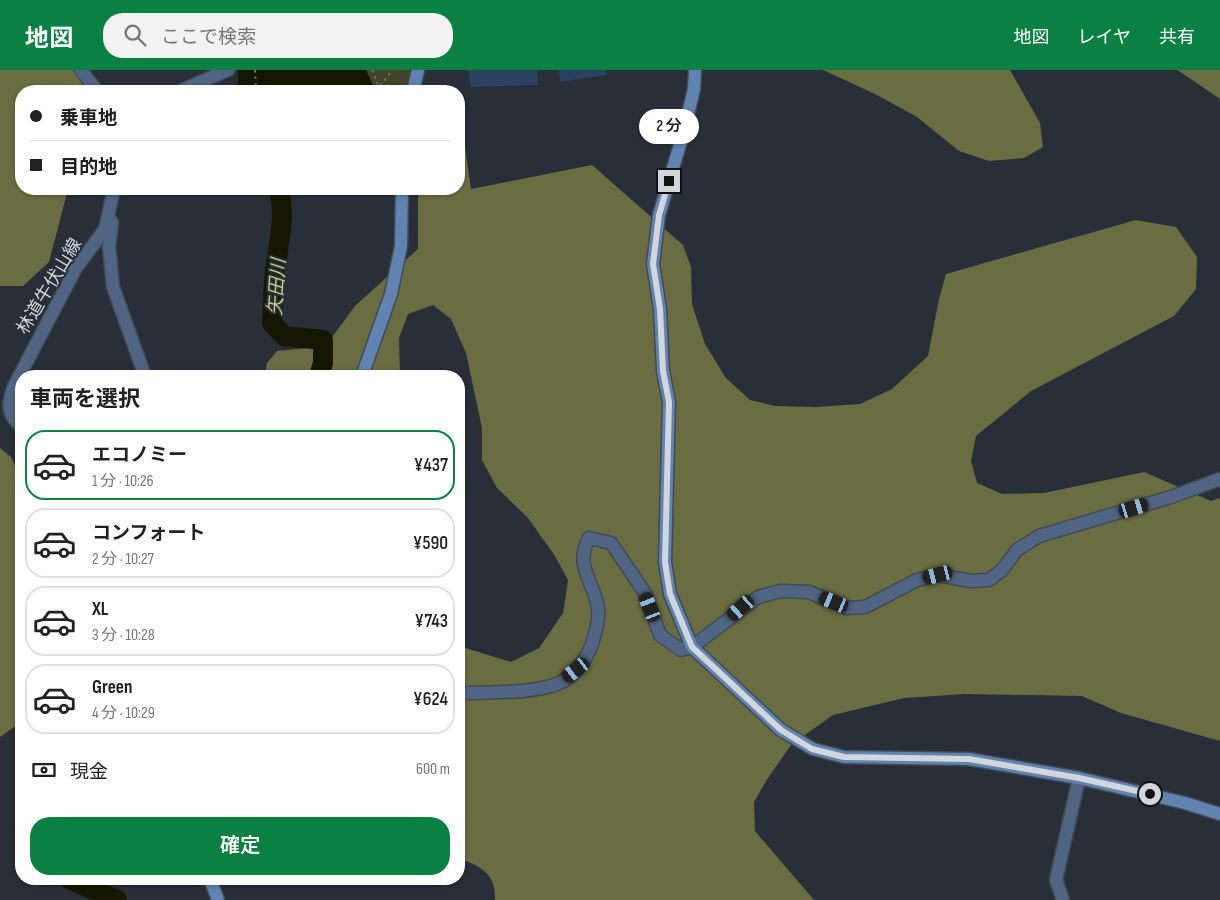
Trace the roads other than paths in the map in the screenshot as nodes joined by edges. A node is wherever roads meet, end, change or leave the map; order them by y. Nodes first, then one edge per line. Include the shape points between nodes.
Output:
1 (80, 70) edge
2 (228, 70) edge
3 (418, 70) edge
4 (695, 70) edge
5 (92, 85) edge
6 (194, 85) edge
7 (414, 85) edge
8 (113, 195) edge
9 (402, 195) edge
10 (110, 213) junction
11 (22, 370) edge
12 (143, 370) edge
13 (364, 370) edge
14 (15, 384) edge
15 (15, 422) edge
16 (1220, 479) edge
17 (692, 647) junction
18 (465, 693) edge
19 (1079, 778) junction
20 (1220, 814) edge
21 (212, 885) edge
22 (218, 900) edge
23 (1063, 900) edge

1 - 5 street
2 - 6 street
3 - 7 street
4 - 17 street via 684,131 659,215 653,264 669,402 665,562 670,594
8 - 10 street, 林道牛伏山線
9 - 13 street via 401,246 391,294
10 - 11 street, 林道牛伏山線 via 105,229 76,268
10 - 12 street via 113,287
14 - 15 street, 林道牛伏山線 via 8,404
16 - 17 street via 1039,536 1017,550 1002,570 989,580 971,581 938,575 917,580 866,607 847,608 809,592 780,590 758,597
17 - 18 street via 680,650 660,635 645,592 622,557 611,543 589,538 583,564 598,605 596,631 592,646 576,670 558,684
17 - 19 street via 781,730 812,749 844,757 969,759
19 - 20 street
19 - 23 street via 1056,880
21 - 22 street

